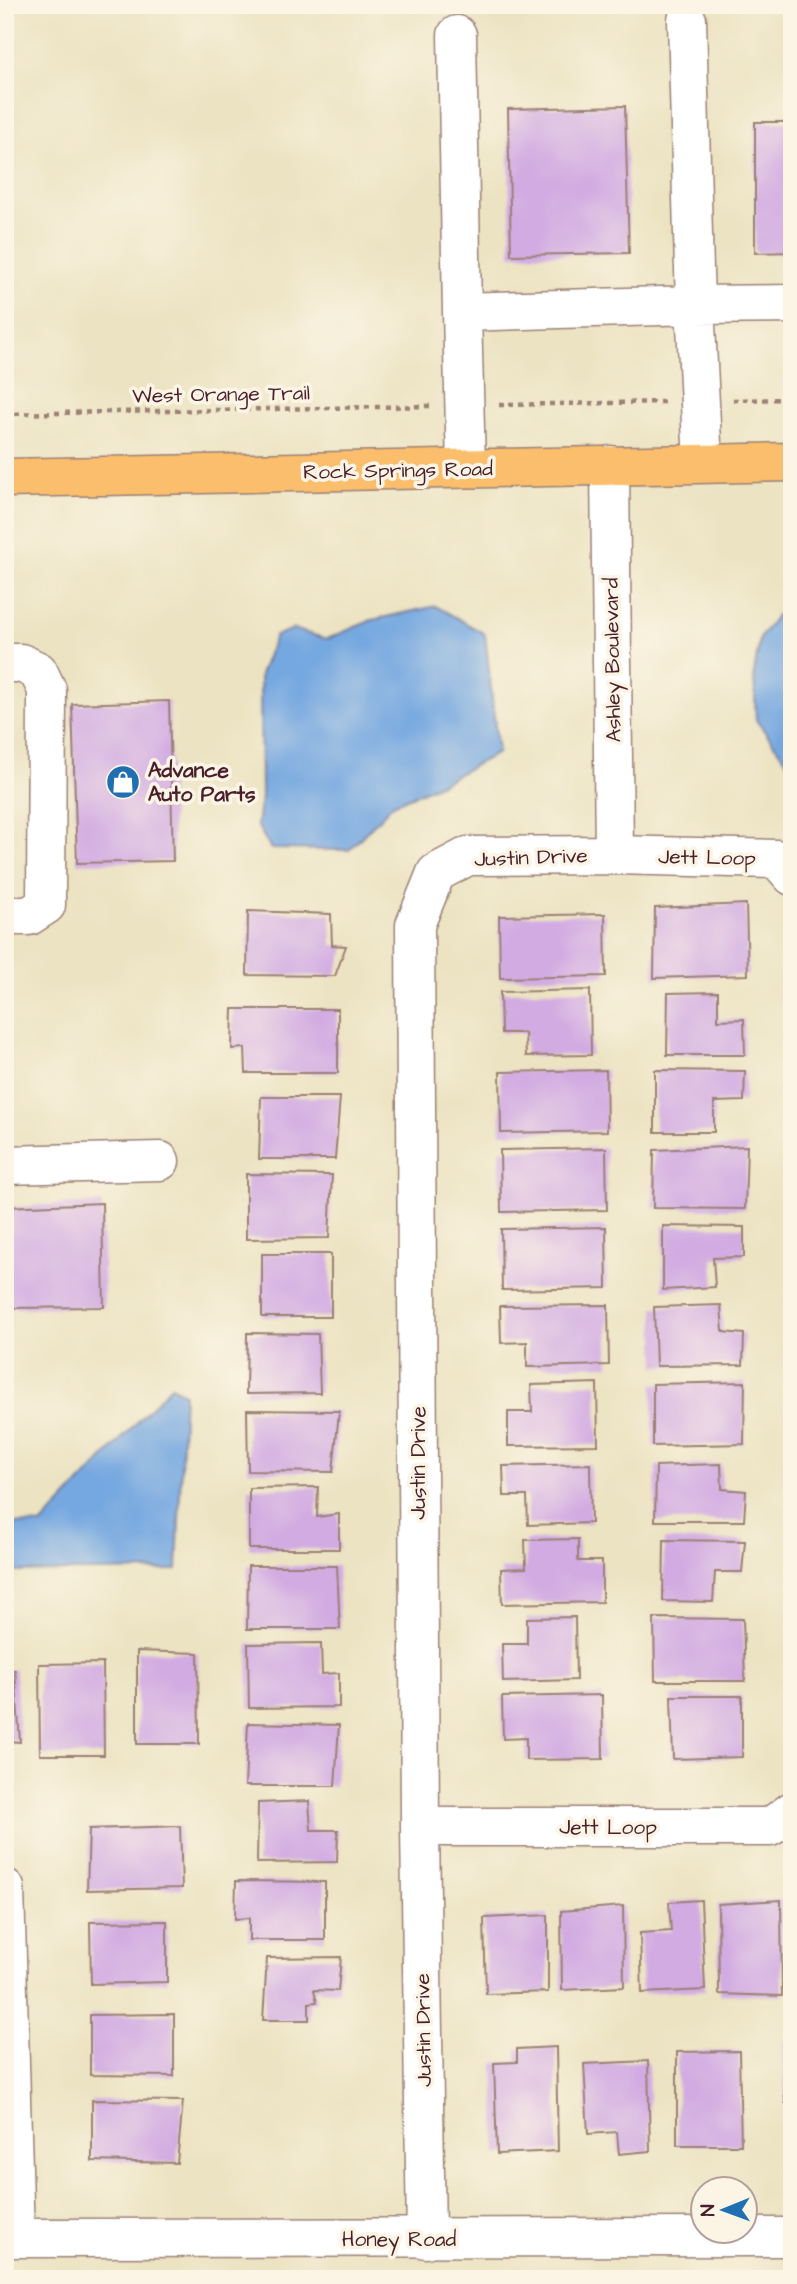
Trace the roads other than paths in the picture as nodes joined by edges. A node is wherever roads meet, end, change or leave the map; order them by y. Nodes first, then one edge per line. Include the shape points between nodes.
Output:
1 (687, 20) dead end
2 (457, 35) dead end
3 (792, 304) edge
4 (695, 305) junction
5 (462, 312) junction
6 (792, 462) edge
7 (703, 463) junction
8 (610, 465) junction
9 (466, 468) junction
10 (5, 478) edge
11 (5, 663) edge
12 (614, 855) junction
13 (792, 876) edge
14 (5, 916) edge
15 (160, 1161) dead end
16 (5, 1165) edge
17 (792, 1811) edge
18 (420, 1827) junction
19 (5, 1888) edge
20 (792, 2237) edge
21 (10, 2238) edge
22 (426, 2239) junction

1 - 4 street
2 - 5 street
3 - 4 street
4 - 5 street
4 - 7 street
5 - 9 street
6 - 7 main road, Rock Springs Road
7 - 8 main road, Rock Springs Road
8 - 9 main road, Rock Springs Road
8 - 12 street, Ashley Boulevard
9 - 10 main road, Rock Springs Road
11 - 14 street via 21,663 38,671 47,690 46,905 29,916
12 - 13 street, Jett Loop via 777,859
12 - 18 street, Justin Drive via 468,856 436,873 415,925
15 - 16 street
17 - 18 street, Jett Loop via 771,1827
18 - 22 street, Justin Drive
19 - 21 street
20 - 22 street, Honey Road
21 - 22 street, Honey Road

